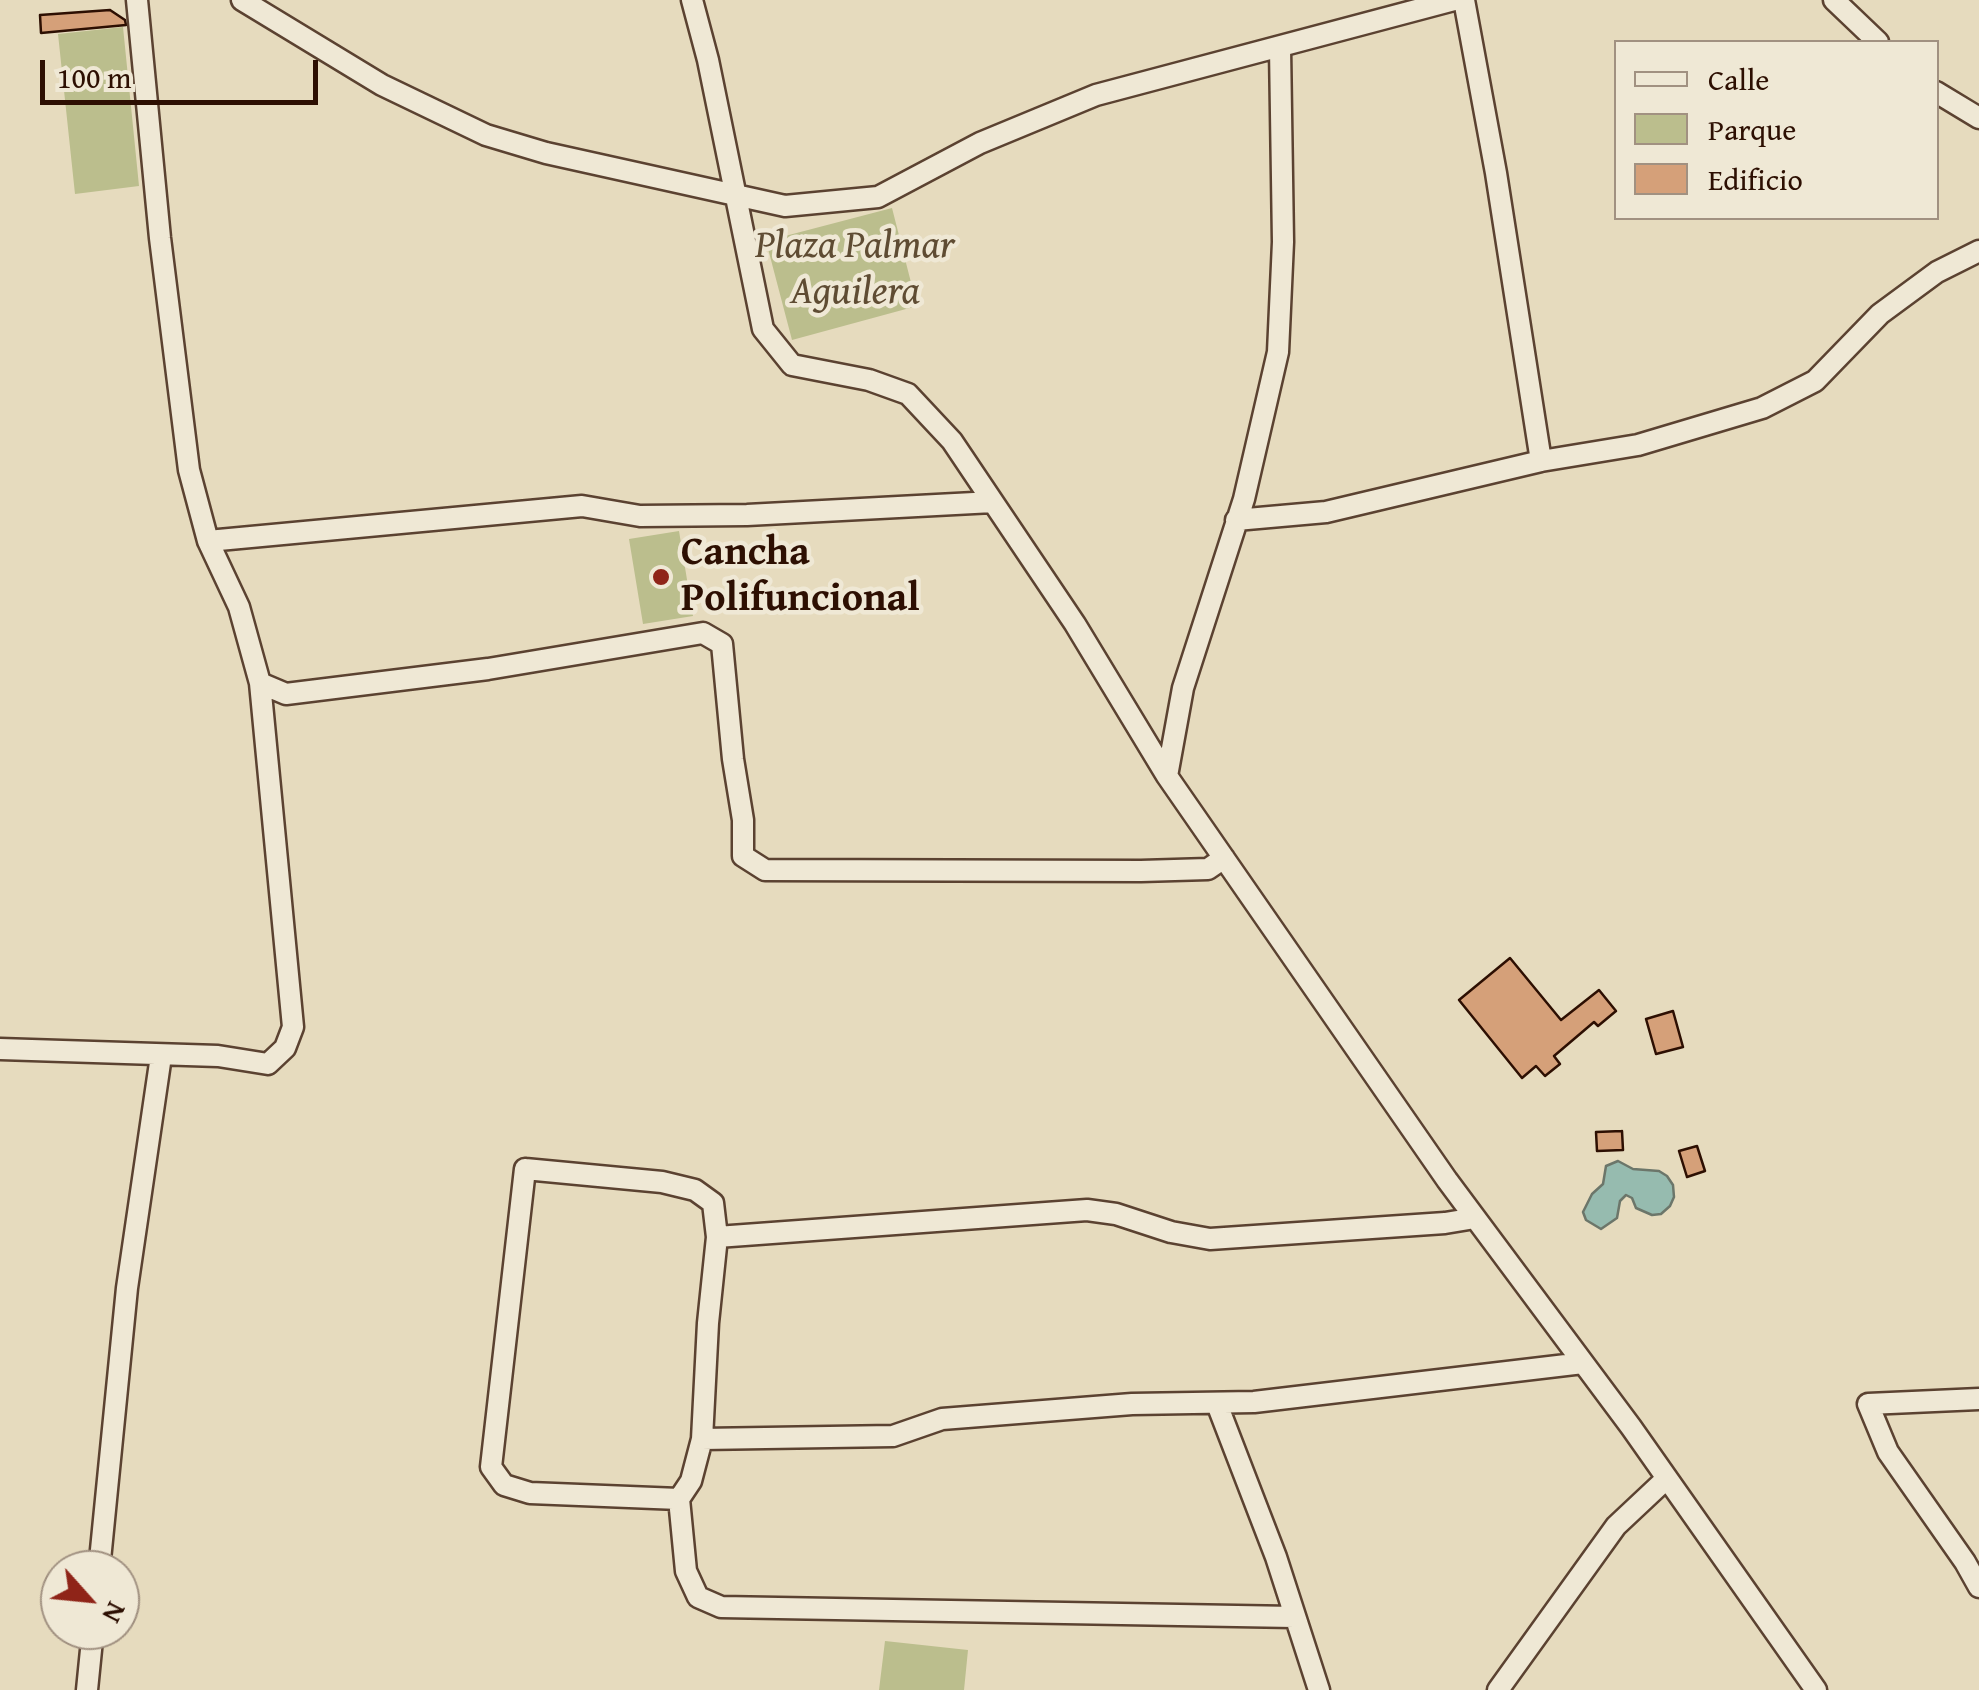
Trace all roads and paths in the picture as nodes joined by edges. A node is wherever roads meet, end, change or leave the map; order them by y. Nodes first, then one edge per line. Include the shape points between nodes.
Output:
1 (138, 0) edge
2 (242, 0) edge
3 (692, 0) edge
4 (1454, 0) edge
5 (1464, 0) edge
6 (1834, 0) edge
7 (1876, 40) edge
8 (1280, 48) junction
9 (1939, 94) edge
10 (1979, 118) edge
11 (736, 196) junction
12 (1979, 250) edge
13 (1541, 462) junction
14 (994, 502) junction
15 (1236, 520) junction
16 (208, 541) junction
17 (260, 683) junction
18 (1168, 776) junction
19 (1224, 858) junction
20 (0, 1049) edge
21 (161, 1056) junction
22 (1475, 1218) junction
23 (717, 1236) junction
24 (1582, 1362) junction
25 (1979, 1398) edge
26 (1217, 1404) junction
27 (702, 1439) junction
28 (1665, 1480) junction
29 (678, 1499) junction
30 (101, 1550) edge
31 (1979, 1587) edge
32 (1294, 1617) junction
33 (91, 1650) edge
34 (87, 1690) edge
35 (1319, 1690) edge
36 (1498, 1690) edge
37 (1816, 1690) edge

1 - 16 street via 189,470
2 - 11 street via 382,85 486,135
3 - 11 street
4 - 8 street
5 - 13 street
6 - 7 street
8 - 11 street via 1096,95 980,143 878,197 785,206
8 - 15 street via 1284,242 1278,352
9 - 10 street
11 - 14 street via 763,330 792,366 908,394 952,441
12 - 13 street via 1880,314 1815,381 1762,408 1638,445
13 - 15 street via 1326,512
14 - 16 street via 676,516 582,506
14 - 18 street
15 - 18 street via 1183,688
16 - 17 street via 238,607
17 - 19 street via 286,694 703,634 722,644 743,856 765,870 1141,871 1208,869
17 - 21 street via 293,1026 285,1048 268,1064
18 - 19 street
19 - 22 street
20 - 21 street
21 - 30 street via 127,1288
22 - 23 street via 1210,1238 1087,1210
22 - 24 street
23 - 27 street
23 - 29 street via 712,1203 694,1190 525,1170 492,1466 504,1485 530,1494
24 - 26 street
24 - 28 street
25 - 31 street via 1868,1404 1888,1452
26 - 27 street via 942,1419 893,1436
26 - 32 street
27 - 29 street via 691,1480
28 - 36 street via 1616,1526
28 - 37 street
29 - 32 street via 686,1572 698,1597 720,1607
32 - 35 street
33 - 34 street

